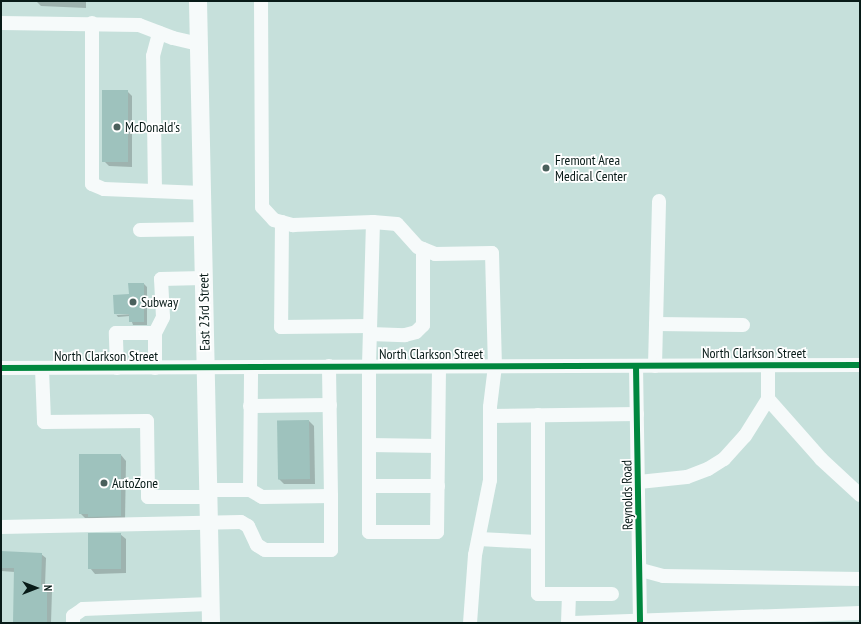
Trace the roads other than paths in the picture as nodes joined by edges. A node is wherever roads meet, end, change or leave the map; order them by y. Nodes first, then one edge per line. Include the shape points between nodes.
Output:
1 (198, 1) edge
2 (261, 1) edge
3 (1, 23) edge
4 (92, 23) junction
5 (159, 33) junction
6 (200, 44) junction
7 (155, 191) junction
8 (202, 193) junction
9 (659, 201) dead end
10 (282, 222) junction
11 (373, 222) junction
12 (203, 229) junction
13 (140, 230) dead end
14 (423, 249) junction
15 (203, 278) junction
16 (656, 324) junction
17 (743, 325) dead end
18 (370, 330) junction
19 (155, 333) junction
20 (768, 365) junction
21 (860, 365) edge
22 (330, 366) junction
23 (369, 366) junction
24 (439, 366) junction
25 (496, 366) junction
26 (636, 366) junction
27 (655, 366) junction
28 (205, 367) junction
29 (250, 367) junction
30 (1, 368) edge
31 (117, 368) junction
32 (155, 368) junction
33 (42, 369) junction
34 (768, 399) junction
35 (330, 405) junction
36 (250, 406) junction
37 (637, 414) junction
38 (490, 416) junction
39 (538, 416) junction
40 (369, 446) junction
41 (438, 446) junction
42 (639, 482) junction
43 (370, 486) junction
44 (438, 486) junction
45 (250, 490) junction
46 (208, 494) junction
47 (860, 495) edge
48 (331, 496) junction
49 (208, 524) junction
50 (1, 527) edge
51 (479, 539) junction
52 (537, 542) junction
53 (641, 570) junction
54 (860, 579) edge
55 (569, 594) junction
56 (612, 594) dead end
57 (210, 604) junction
58 (860, 613) edge
59 (640, 621) edge
60 (73, 623) edge
61 (211, 623) edge
62 (470, 623) edge
63 (568, 623) edge
64 (573, 623) edge

1 - 6 main road, East 23rd Street
2 - 10 street via 262,207 274,220
3 - 4 street
4 - 5 street via 139,25
4 - 7 street via 92,184 104,189
5 - 6 street
5 - 7 street via 153,56
6 - 8 main road, East 23rd Street
7 - 8 street
8 - 12 main road, East 23rd Street
9 - 16 street
10 - 11 street via 292,225
10 - 18 street via 281,327
11 - 14 street via 397,224
11 - 18 street
12 - 13 street
12 - 15 main road, East 23rd Street
14 - 18 street via 423,324 416,332 405,335
14 - 25 street via 435,254 492,253
15 - 19 street via 161,279 162,317
15 - 28 main road, East 23rd Street
16 - 17 street
16 - 27 street
18 - 23 street
19 - 31 street via 116,333
19 - 32 street
20 - 21 street, North Clarkson Street
20 - 27 street, North Clarkson Street
20 - 34 street
22 - 23 street, North Clarkson Street
22 - 29 street, North Clarkson Street
22 - 35 street
23 - 24 street, North Clarkson Street
23 - 40 street
24 - 25 street, North Clarkson Street
24 - 41 street
25 - 26 street, North Clarkson Street
25 - 38 street
26 - 27 street, North Clarkson Street
26 - 37 street, Reynolds Road
28 - 29 street, North Clarkson Street
28 - 32 street, North Clarkson Street
28 - 46 main road, East 23rd Street
29 - 36 street
30 - 33 street, North Clarkson Street
31 - 32 street, North Clarkson Street
31 - 33 street, North Clarkson Street
33 - 46 street via 44,422 147,421 148,497
34 - 42 street via 746,436 724,459 708,469 686,477
34 - 47 street via 821,459
35 - 36 street
35 - 48 street
36 - 45 street
37 - 39 street
37 - 42 street, Reynolds Road
38 - 39 street
38 - 51 street via 490,480
39 - 52 street
40 - 41 street
40 - 43 street
41 - 44 street
42 - 53 street, Reynolds Road
43 - 44 street
43 - 44 street via 369,532 437,532
45 - 46 street
45 - 48 street via 262,497
46 - 49 main road, East 23rd Street
48 - 49 street via 331,550 265,550 257,545 248,526 240,522
49 - 50 street
49 - 57 main road, East 23rd Street
51 - 52 street
51 - 62 street
52 - 55 street via 538,594
53 - 54 street via 663,576
53 - 59 street, Reynolds Road
55 - 56 street
55 - 63 street
57 - 60 street via 83,610 73,616
57 - 61 main road, East 23rd Street
58 - 59 street
59 - 64 street

